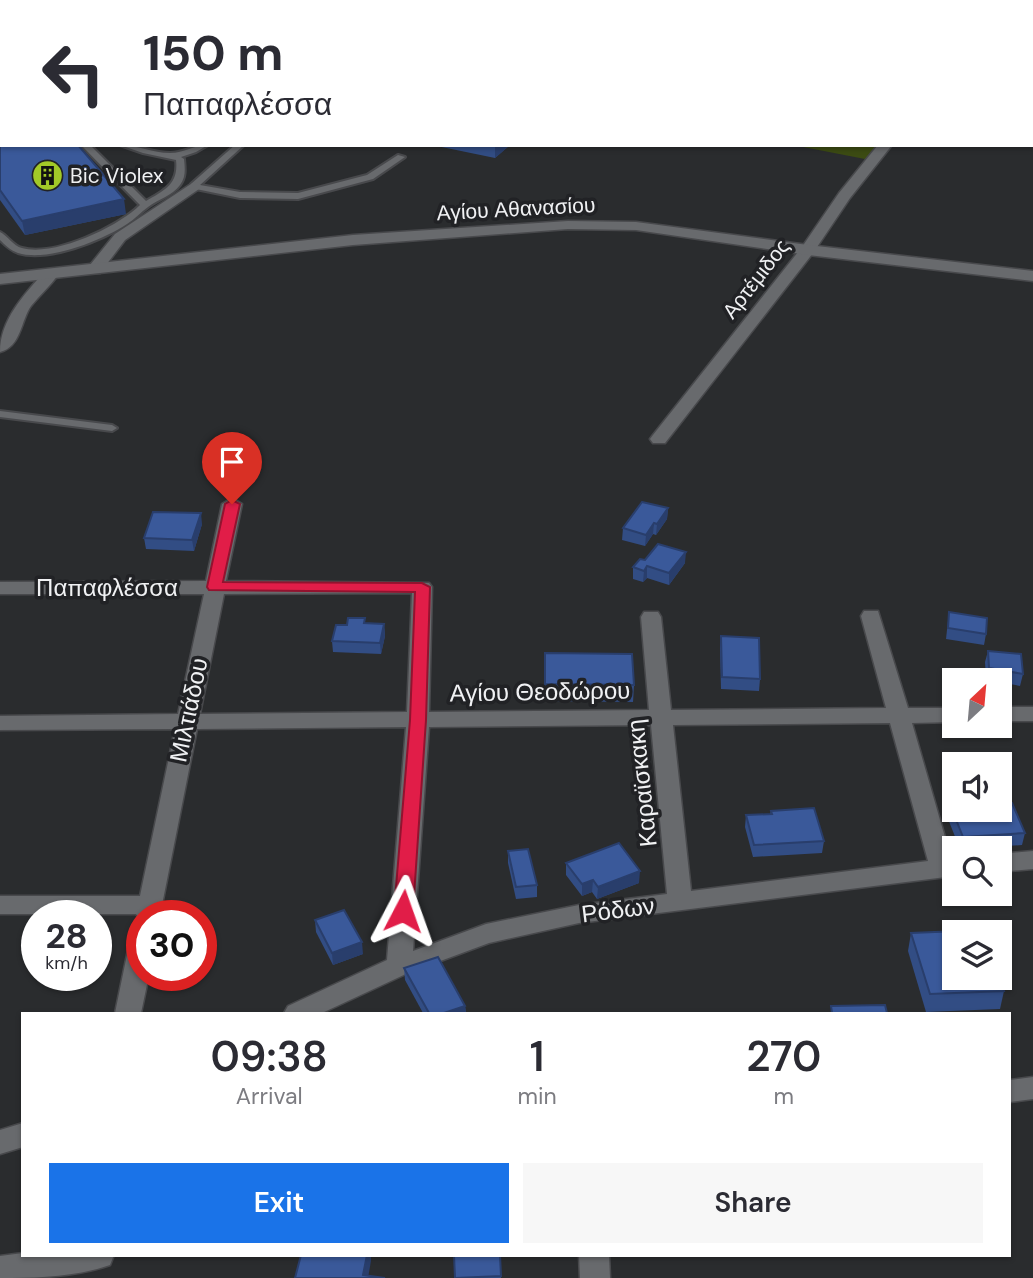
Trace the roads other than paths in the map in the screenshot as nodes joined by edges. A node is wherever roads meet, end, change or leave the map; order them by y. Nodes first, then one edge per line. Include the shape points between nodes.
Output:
1 (87, 147) edge
2 (132, 147) edge
3 (201, 147) edge
4 (238, 147) edge
5 (883, 147) edge
6 (172, 157) junction
7 (401, 157) dead end
8 (194, 186) junction
9 (145, 205) junction
10 (0, 235) edge
11 (808, 250) junction
12 (94, 270) junction
13 (50, 275) junction
14 (1033, 276) edge
15 (0, 279) edge
16 (0, 347) edge
17 (0, 414) edge
18 (111, 428) dead end
19 (659, 439) dead end
20 (232, 504) dead end
21 (215, 587) junction
22 (0, 588) edge
23 (871, 616) dead end
24 (651, 617) dead end
25 (1012, 714) edge
26 (1033, 714) edge
27 (899, 715) junction
28 (942, 715) edge
29 (661, 717) junction
30 (418, 720) junction
31 (187, 722) junction
32 (0, 723) edge
33 (942, 849) edge
34 (1033, 860) edge
35 (1012, 862) edge
36 (942, 869) edge
37 (151, 900) edge
38 (680, 902) junction
39 (0, 905) edge
40 (126, 909) edge
41 (399, 966) junction
42 (133, 991) edge
43 (128, 1012) edge
44 (300, 1012) edge
45 (1033, 1088) edge
46 (1011, 1091) edge
47 (21, 1136) edge
48 (0, 1142) edge
49 (86, 1257) edge
50 (594, 1257) edge
51 (0, 1270) edge
52 (595, 1278) edge

1 - 9 lane
2 - 6 lane
3 - 6 lane
4 - 8 lane
5 - 11 street, Αρτέμιδος
6 - 9 lane via 180,159 183,173 178,185
7 - 8 lane via 370,177 298,196 240,195
8 - 12 street via 120,237
9 - 10 lane via 138,214 80,244 43,253 19,251
11 - 12 street, Αγίου Αθανασίου via 636,226 568,225 353,240
11 - 14 street, Αγίου Αθανασίου
11 - 19 street, Αρτέμιδος
12 - 13 street, Αγίου Αθανασίου
13 - 15 street, Αγίου Αθανασίου
13 - 16 street via 21,308 14,330
17 - 18 lane
20 - 21 street, Μιλτιάδου
21 - 22 street, Παπαφλέσσα
21 - 30 street, Παπαφλέσσα via 422,587
21 - 31 street, Μιλτιάδου
23 - 27 street
24 - 29 street, Καραϊσκακη
25 - 26 street
27 - 28 street, Αγίου Θεοδώρου
27 - 29 street, Αγίου Θεοδώρου
27 - 33 street
29 - 30 street, Αγίου Θεοδώρου
29 - 38 street, Καραϊσκακη
30 - 31 street, Αγίου Θεοδώρου
30 - 41 street, Παπαφλέσσα
31 - 32 street, Αγίου Θεοδώρου
31 - 37 street, Μιλτιάδου
34 - 35 street
36 - 38 street, Ρόδων
38 - 41 street, Ρόδων via 579,914 499,931
39 - 40 street
41 - 44 street, Ρόδων
42 - 43 street
45 - 46 street
47 - 48 street
49 - 51 street
50 - 52 street

